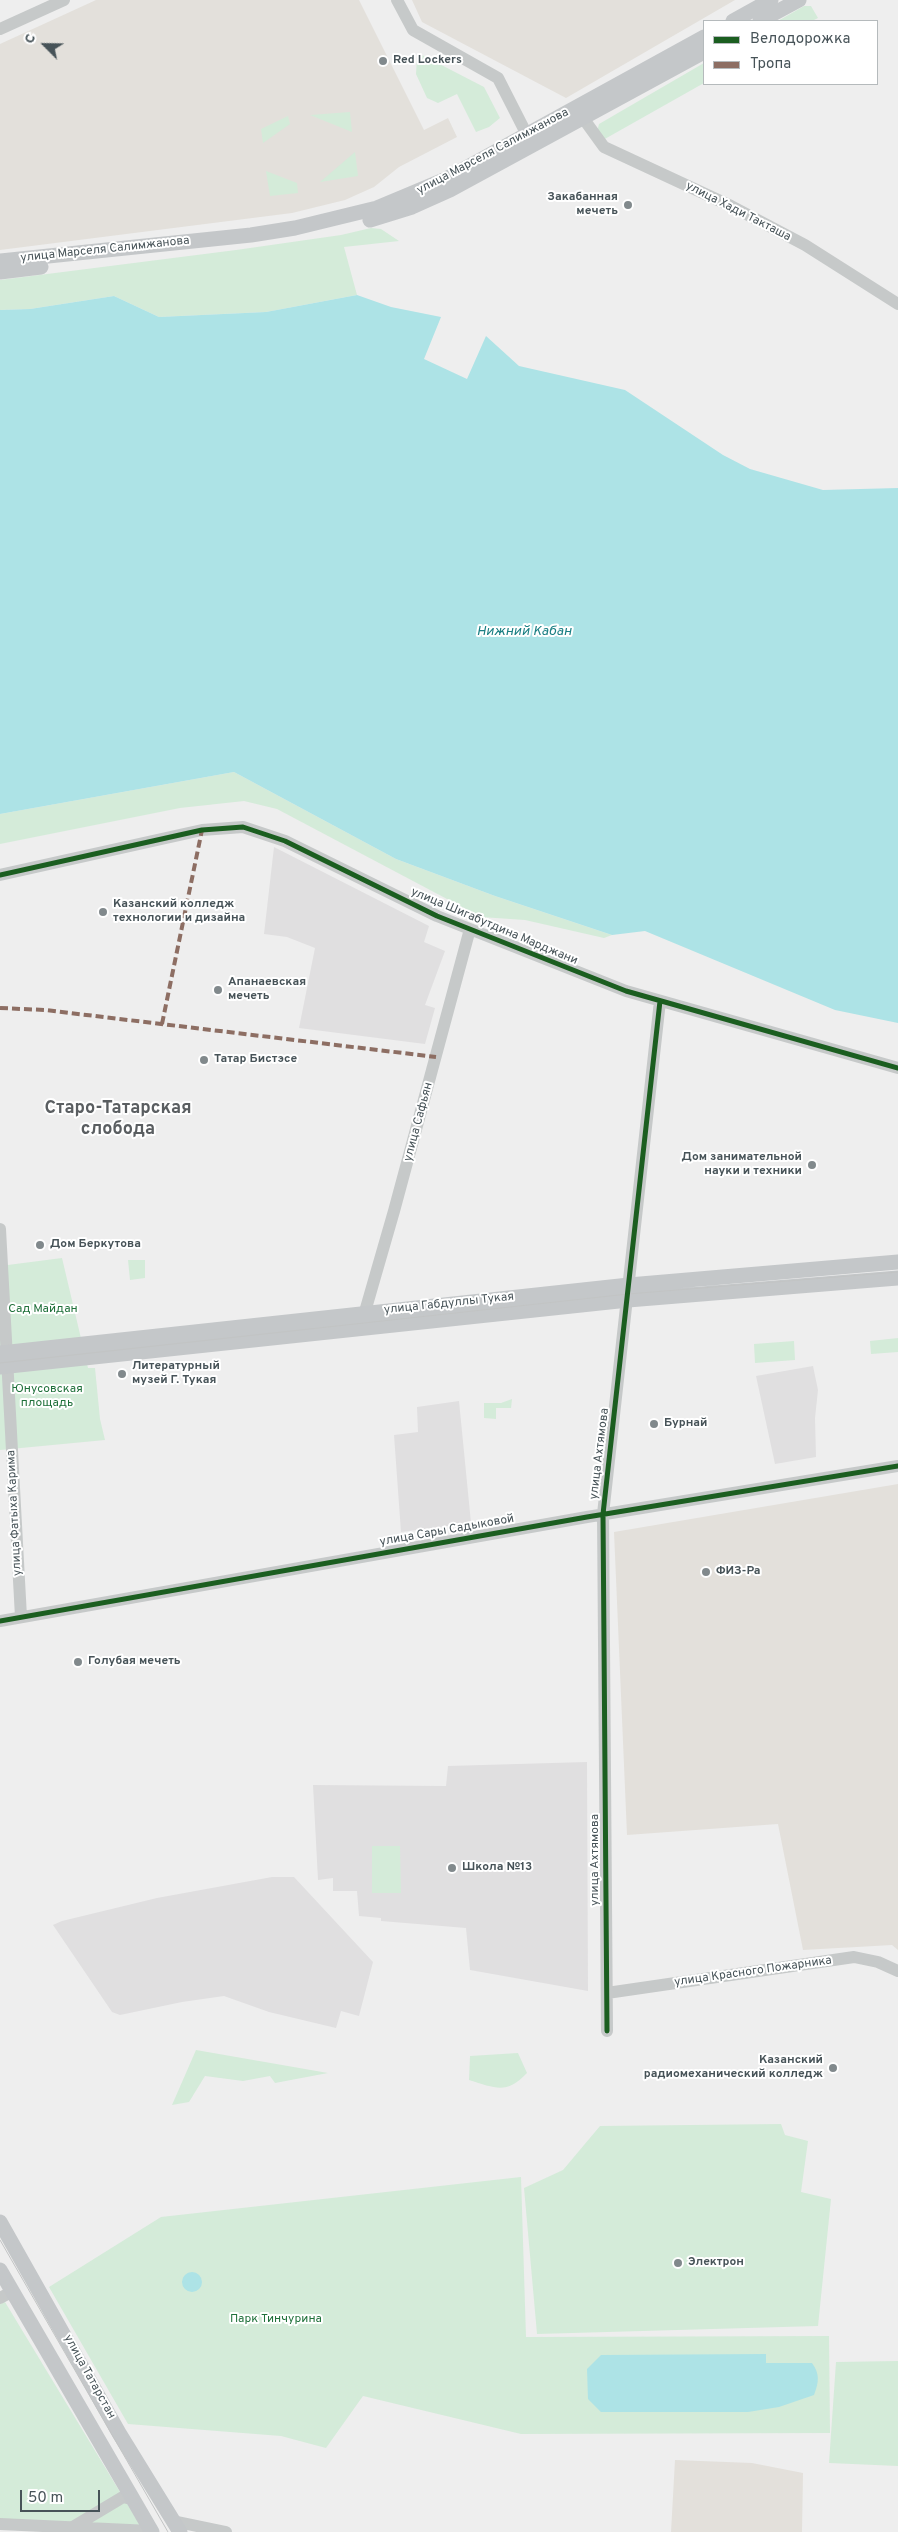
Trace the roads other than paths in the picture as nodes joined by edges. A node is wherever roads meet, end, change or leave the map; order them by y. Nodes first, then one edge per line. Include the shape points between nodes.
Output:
1 (64, 0) edge
2 (397, 0) edge
3 (771, 0) edge
4 (799, 0) edge
5 (735, 20) edge
6 (762, 20) edge
7 (0, 29) edge
8 (703, 38) edge
9 (703, 53) edge
10 (583, 118) junction
11 (527, 135) junction
12 (0, 261) edge
13 (0, 272) edge
14 (898, 304) edge
15 (0, 875) edge
16 (470, 929) junction
17 (660, 1001) junction
18 (898, 1068) edge
19 (0, 1230) edge
20 (898, 1262) edge
21 (898, 1278) edge
22 (628, 1292) junction
23 (364, 1313) junction
24 (360, 1330) junction
25 (3, 1360) edge
26 (898, 1466) edge
27 (603, 1514) junction
28 (21, 1617) junction
29 (0, 1621) edge
30 (898, 1971) edge
31 (607, 1994) junction
32 (607, 2031) dead end
33 (0, 2222) edge
34 (0, 2270) edge
35 (34, 2279) junction
36 (6, 2294) edge
37 (132, 2499) junction
38 (0, 2524) edge
39 (176, 2526) edge
40 (72, 2527) junction
41 (152, 2532) edge
42 (226, 2532) edge

1 - 7 street
2 - 11 street via 413,30 498,78
3 - 5 main road
4 - 6 main road
8 - 11 main road, улица Марселя Салимжанова
9 - 10 main road
10 - 13 main road via 450,190 385,216 270,242
10 - 14 street, улица Хади Такташа via 604,147 731,206 805,245
11 - 12 main road, улица Марселя Салимжанова via 409,196 335,219 251,235
15 - 16 street, улица Шигабутдина Марджани via 202,830 243,827 285,841
16 - 17 street, улица Шигабутдина Марджани via 626,991
16 - 23 street, улица Сафьян
17 - 18 street, улица Шигабутдина Марджани
17 - 22 street, улица Ахтямова
19 - 25 street, улица Фатыха Карима
20 - 22 main road, улица Габдуллы Тукая
21 - 22 main road, улица Габдуллы Тукая
22 - 23 main road, улица Габдуллы Тукая
22 - 24 main road, улица Габдуллы Тукая
22 - 27 street, улица Ахтямова
23 - 24 street, улица Сафьян
23 - 25 main road, улица Габдуллы Тукая
24 - 25 main road, улица Габдуллы Тукая
25 - 28 street, улица Фатыха Карима
26 - 27 street, улица Сары Садыковой
27 - 28 street, улица Сары Садыковой
27 - 31 street, улица Ахтямова
28 - 29 street, улица Сары Садыковой
30 - 31 street, улица Красного Пожарника via 878,1962 854,1957
31 - 32 street, улица Ахтямова
33 - 35 main road, улица Татарстан
34 - 36 main road, улица Татарстан
35 - 36 main road
35 - 39 main road, улица Татарстан
36 - 37 main road, улица Татарстан
37 - 39 main road
37 - 40 street via 123,2497
37 - 41 main road, улица Татарстан
38 - 40 street
39 - 41 main road
39 - 42 street
40 - 41 street

